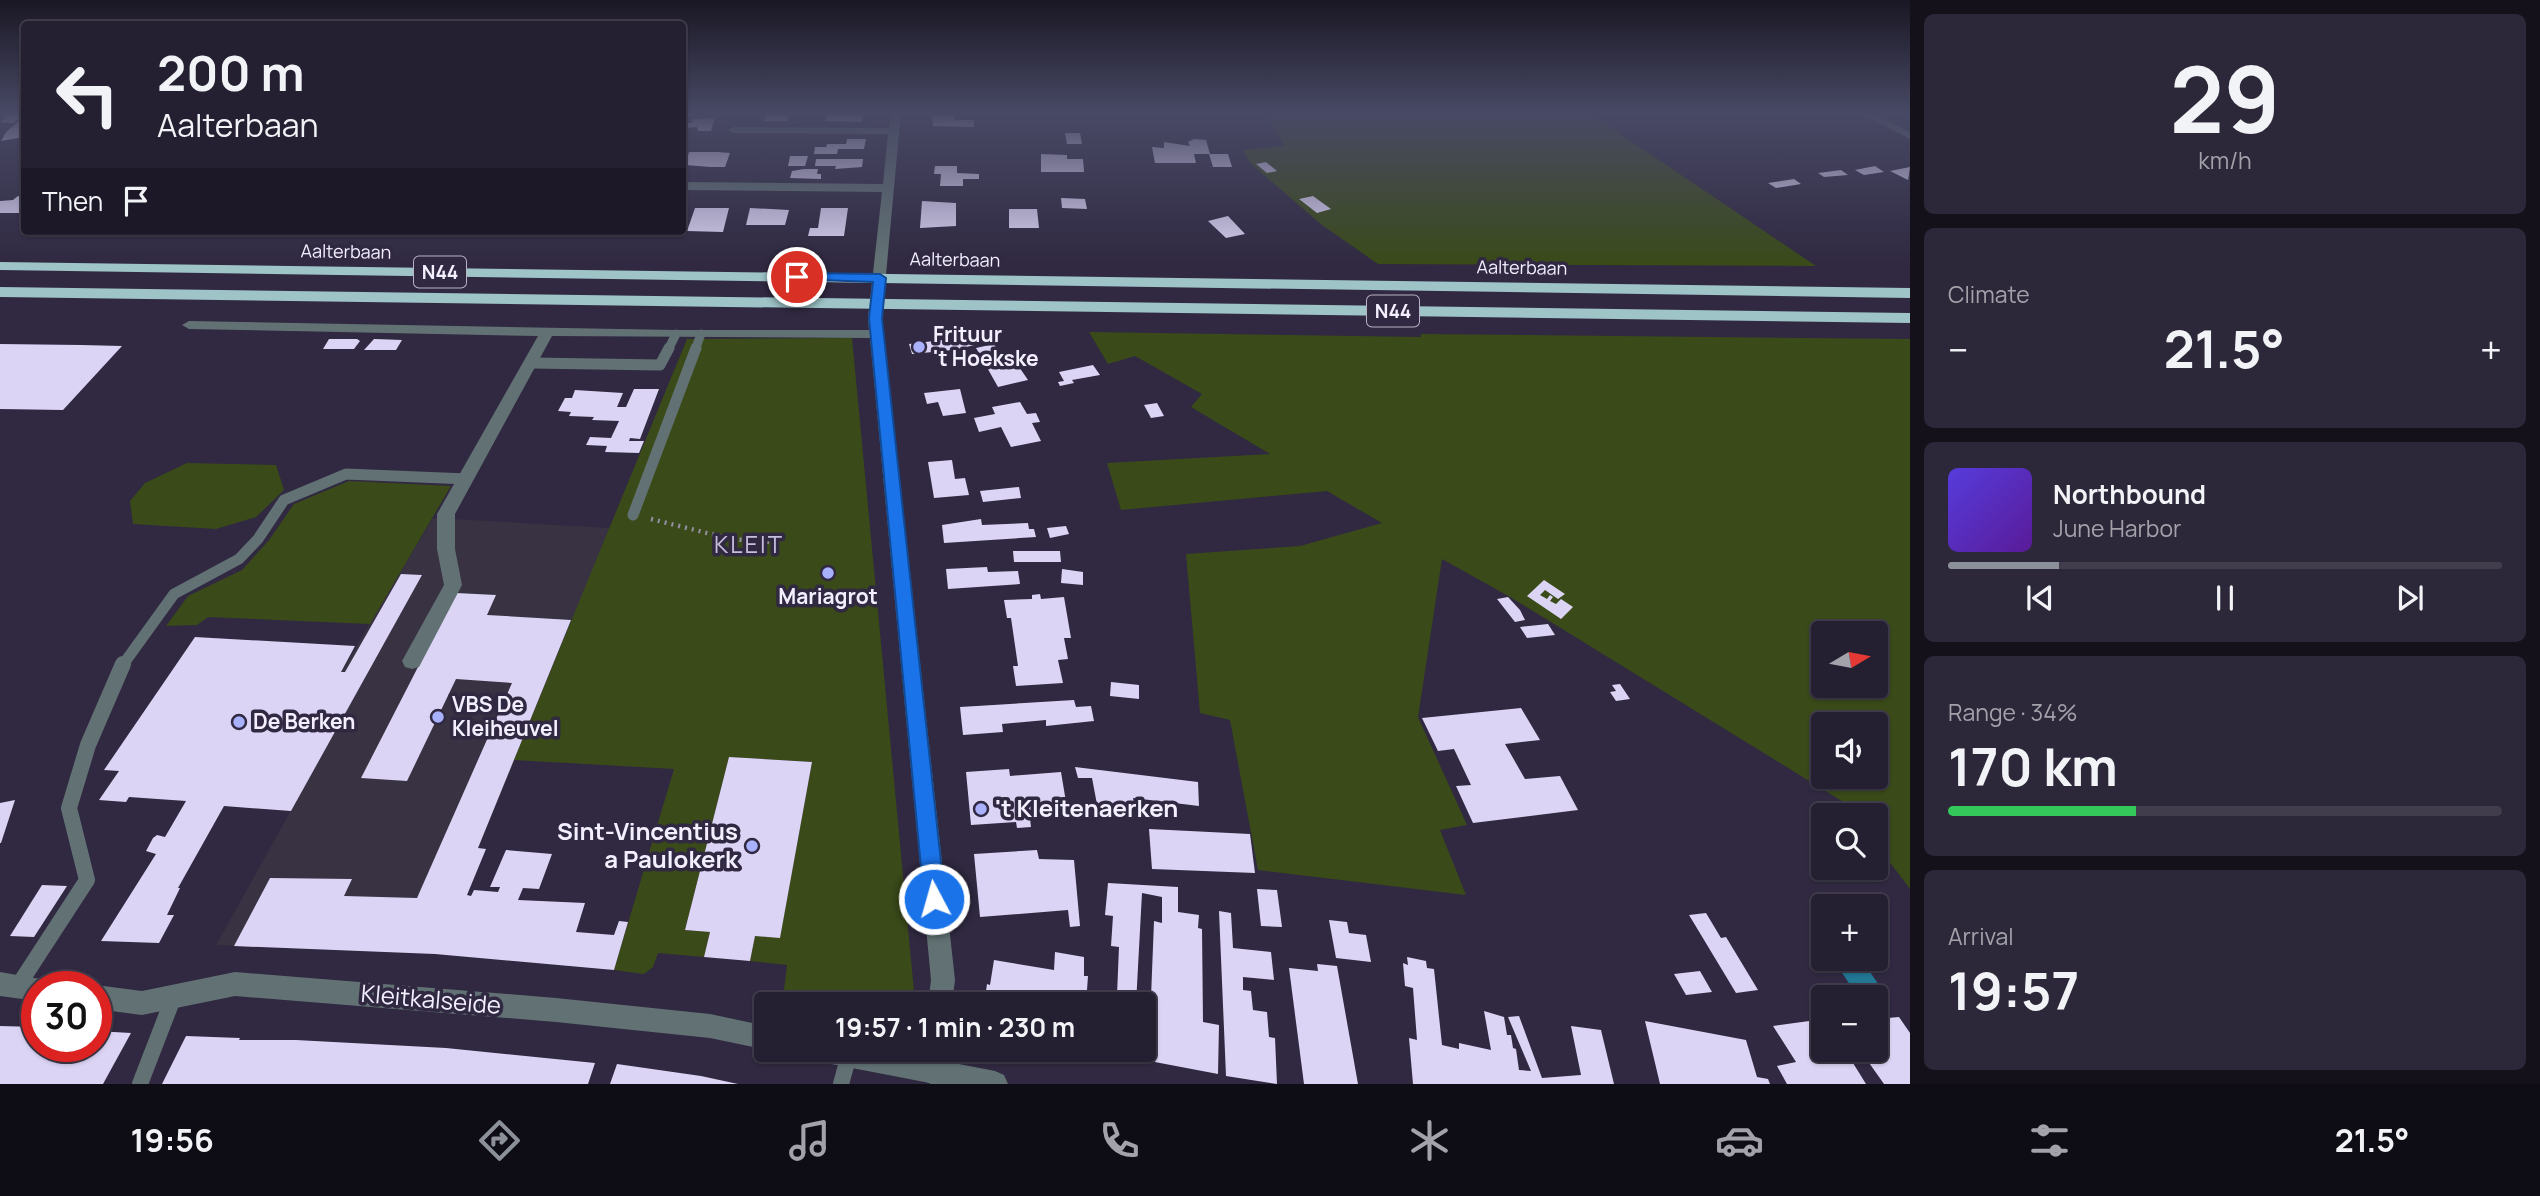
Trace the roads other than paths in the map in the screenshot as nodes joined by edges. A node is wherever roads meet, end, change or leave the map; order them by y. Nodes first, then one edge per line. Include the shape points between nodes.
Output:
1 (892, 163) edge
2 (686, 186) edge
3 (890, 188) junction
4 (0, 266) edge
5 (880, 278) junction
6 (0, 292) edge
7 (1910, 292) edge
8 (876, 304) junction
9 (1910, 318) edge
10 (189, 325) dead end
11 (548, 331) junction
12 (676, 334) junction
13 (701, 334) junction
14 (877, 334) junction
15 (532, 363) junction
16 (467, 479) junction
17 (633, 514) road end
18 (412, 661) dead end
19 (18, 986) edge
20 (942, 992) edge
21 (174, 996) junction
22 (112, 999) edge
23 (754, 1035) edge
24 (838, 1062) edge
25 (937, 1062) edge
26 (140, 1084) edge
27 (841, 1084) edge
28 (995, 1084) edge

1 - 3 street
2 - 3 street
3 - 5 street
4 - 5 highway, Aalterbaan / N44
5 - 7 highway, Aalterbaan / N44
5 - 8 street
6 - 8 highway, N44
8 - 9 highway, N44
8 - 14 street
10 - 11 street
11 - 12 street
11 - 15 street
12 - 13 street
12 - 15 lane via 660,365
13 - 14 street
13 - 17 lane
14 - 20 street
15 - 16 street
16 - 18 street via 446,514 453,585
16 - 19 lane via 346,474 284,500 239,559 174,594 124,661 88,745 69,808 87,880
21 - 22 street, Kleitkalseide via 142,1003
21 - 23 street, Kleitkalseide via 235,984 569,1011 710,1026
21 - 26 lane
24 - 27 lane
25 - 28 street

